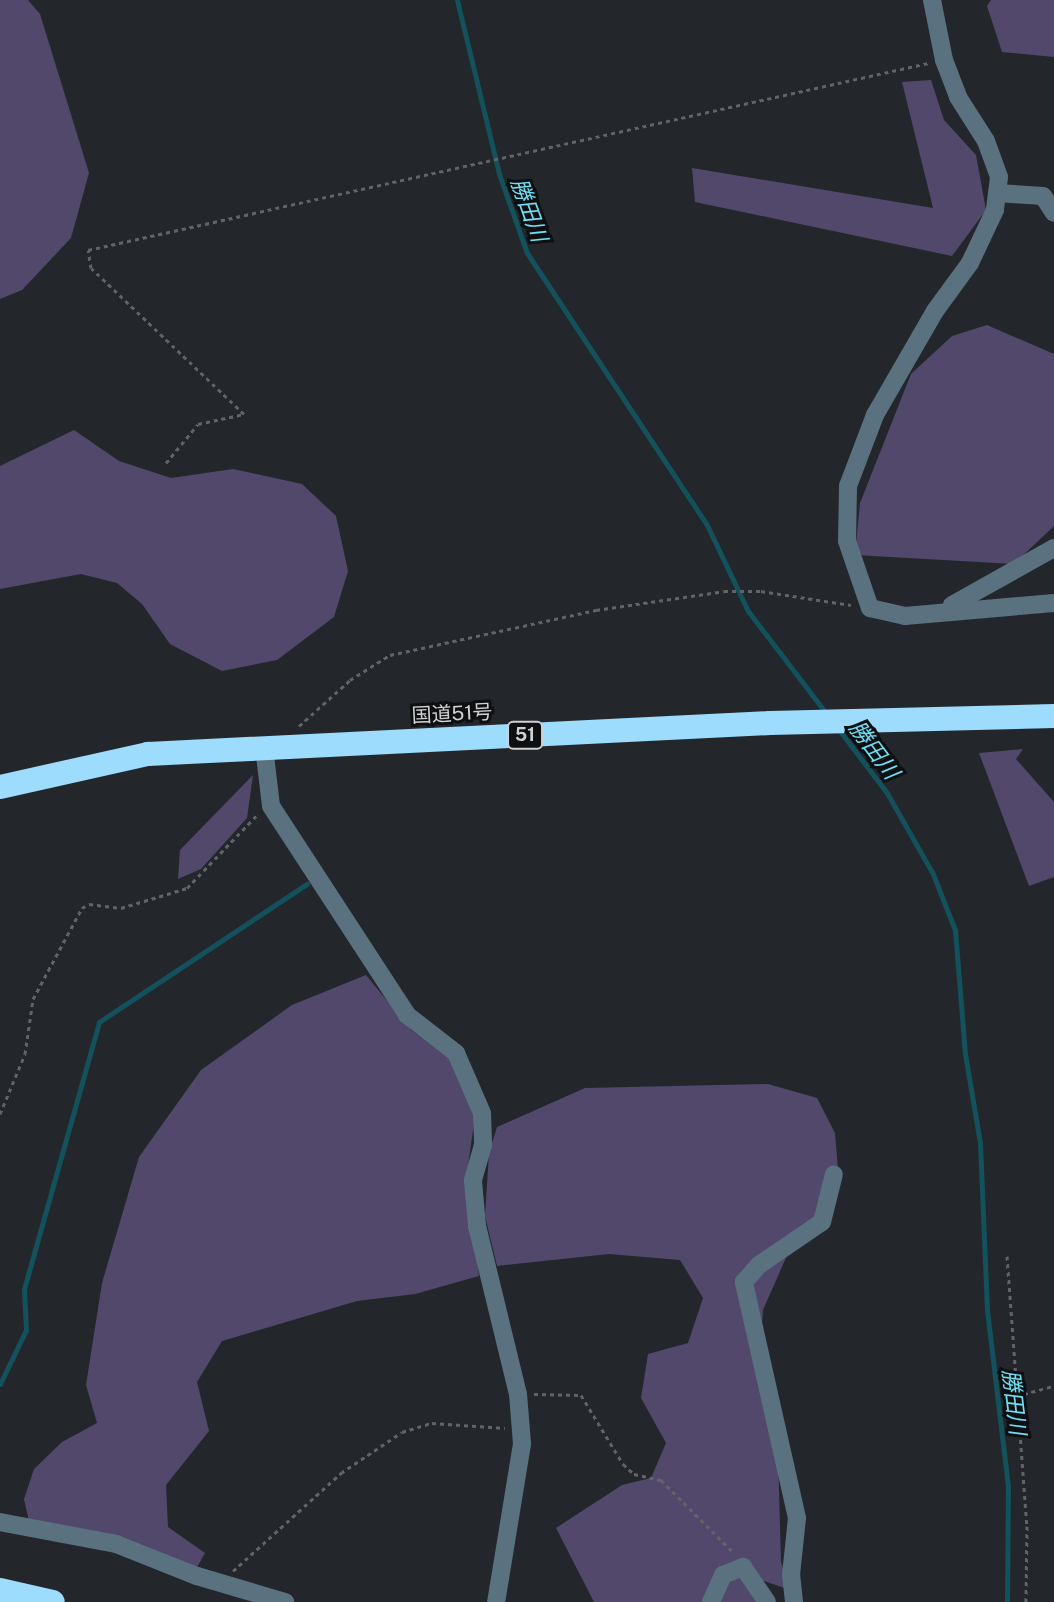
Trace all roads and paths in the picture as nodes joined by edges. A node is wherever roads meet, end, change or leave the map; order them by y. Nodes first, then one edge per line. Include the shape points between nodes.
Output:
1 (932, 0) edge
2 (944, 60) junction
3 (997, 193) junction
4 (1054, 213) edge
5 (166, 463) dead end
6 (1054, 548) edge
7 (1054, 603) edge
8 (870, 608) junction
9 (943, 611) junction
10 (1054, 716) edge
11 (270, 747) junction
12 (0, 787) edge
13 (271, 801) junction
14 (0, 1114) edge
15 (834, 1174) dead end
16 (1007, 1256) dead end
17 (1054, 1386) edge
18 (518, 1394) junction
19 (1016, 1396) junction
20 (521, 1430) junction
21 (0, 1522) edge
22 (743, 1567) junction
23 (219, 1583) junction
24 (0, 1590) edge
25 (53, 1602) edge
26 (285, 1602) edge
27 (496, 1602) edge
28 (711, 1602) edge
29 (767, 1602) edge
30 (794, 1602) edge
31 (1026, 1602) edge

1 - 2 street
2 - 3 street via 958,97 986,141 999,177
2 - 5 path via 88,250 91,268 244,414 198,424
3 - 4 street via 1043,196
3 - 8 street via 982,242 875,415 848,486 847,541
6 - 9 street
7 - 9 street
8 - 9 street via 905,616
8 - 11 path via 732,591 596,610 390,655 350,680
10 - 11 highway, 国道51号 / 51 via 770,723
11 - 12 highway, 国道51号 / 51 via 148,754
11 - 13 street
13 - 14 path via 187,888 121,908 82,908 33,999 25,1054
13 - 18 street via 407,1015 456,1053 482,1113 483,1145 473,1181 477,1226
15 - 30 street via 822,1222 759,1265 744,1282 797,1518
16 - 19 path
17 - 19 path
18 - 20 street
18 - 22 path via 581,1395 623,1464 634,1474 661,1480 691,1505
19 - 31 path via 1027,1526
20 - 23 path via 432,1423 402,1432 331,1481
20 - 27 street via 519,1486
21 - 23 street via 116,1544
22 - 28 street via 723,1575
22 - 29 street
23 - 26 street
24 - 25 highway

